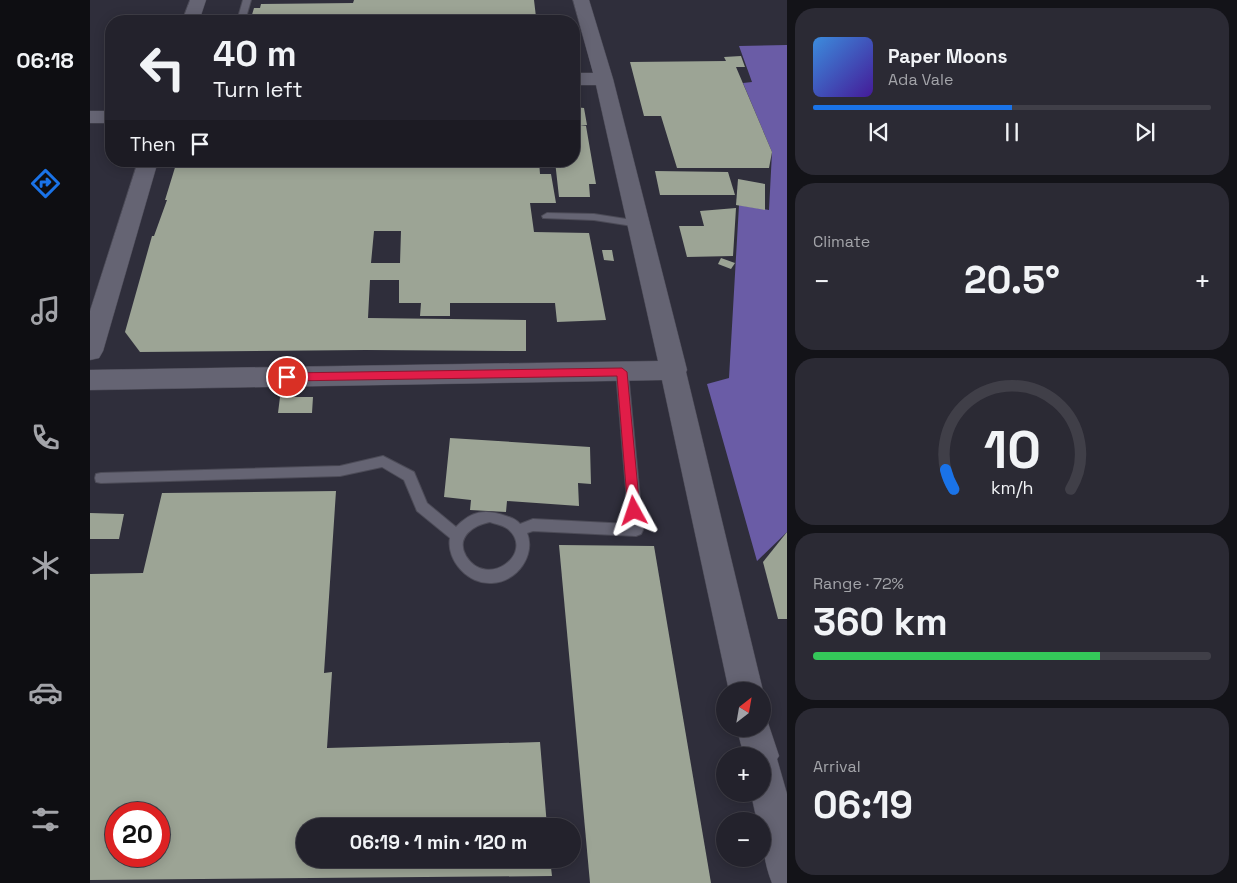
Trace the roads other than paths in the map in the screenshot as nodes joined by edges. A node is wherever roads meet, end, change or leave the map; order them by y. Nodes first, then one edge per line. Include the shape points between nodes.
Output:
1 (198, 0) edge
2 (247, 0) edge
3 (581, 0) edge
4 (193, 15) edge
5 (243, 15) edge
6 (580, 79) edge
7 (604, 79) junction
8 (90, 117) edge
9 (105, 117) edge
10 (146, 167) edge
11 (546, 216) dead end
12 (639, 224) junction
13 (90, 352) edge
14 (674, 370) junction
15 (622, 372) junction
16 (90, 380) edge
17 (101, 478) dead end
18 (518, 530) junction
19 (458, 536) junction
20 (744, 682) edge
21 (771, 792) edge
22 (782, 826) edge
23 (787, 874) edge

1 - 4 street
2 - 5 lane
3 - 7 street
6 - 7 street
7 - 12 street
8 - 9 street
10 - 13 street
11 - 12 lane via 594,217
12 - 14 street
14 - 15 street
14 - 20 street
15 - 16 street
15 - 18 lane via 636,530 533,525
17 - 19 lane via 340,471 383,461 409,476 422,507
18 - 19 lane via 501,518 485,517 470,521
18 - 19 lane via 524,549 521,559 506,573 495,576 473,572 464,564 456,546
21 - 22 street
22 - 23 street

